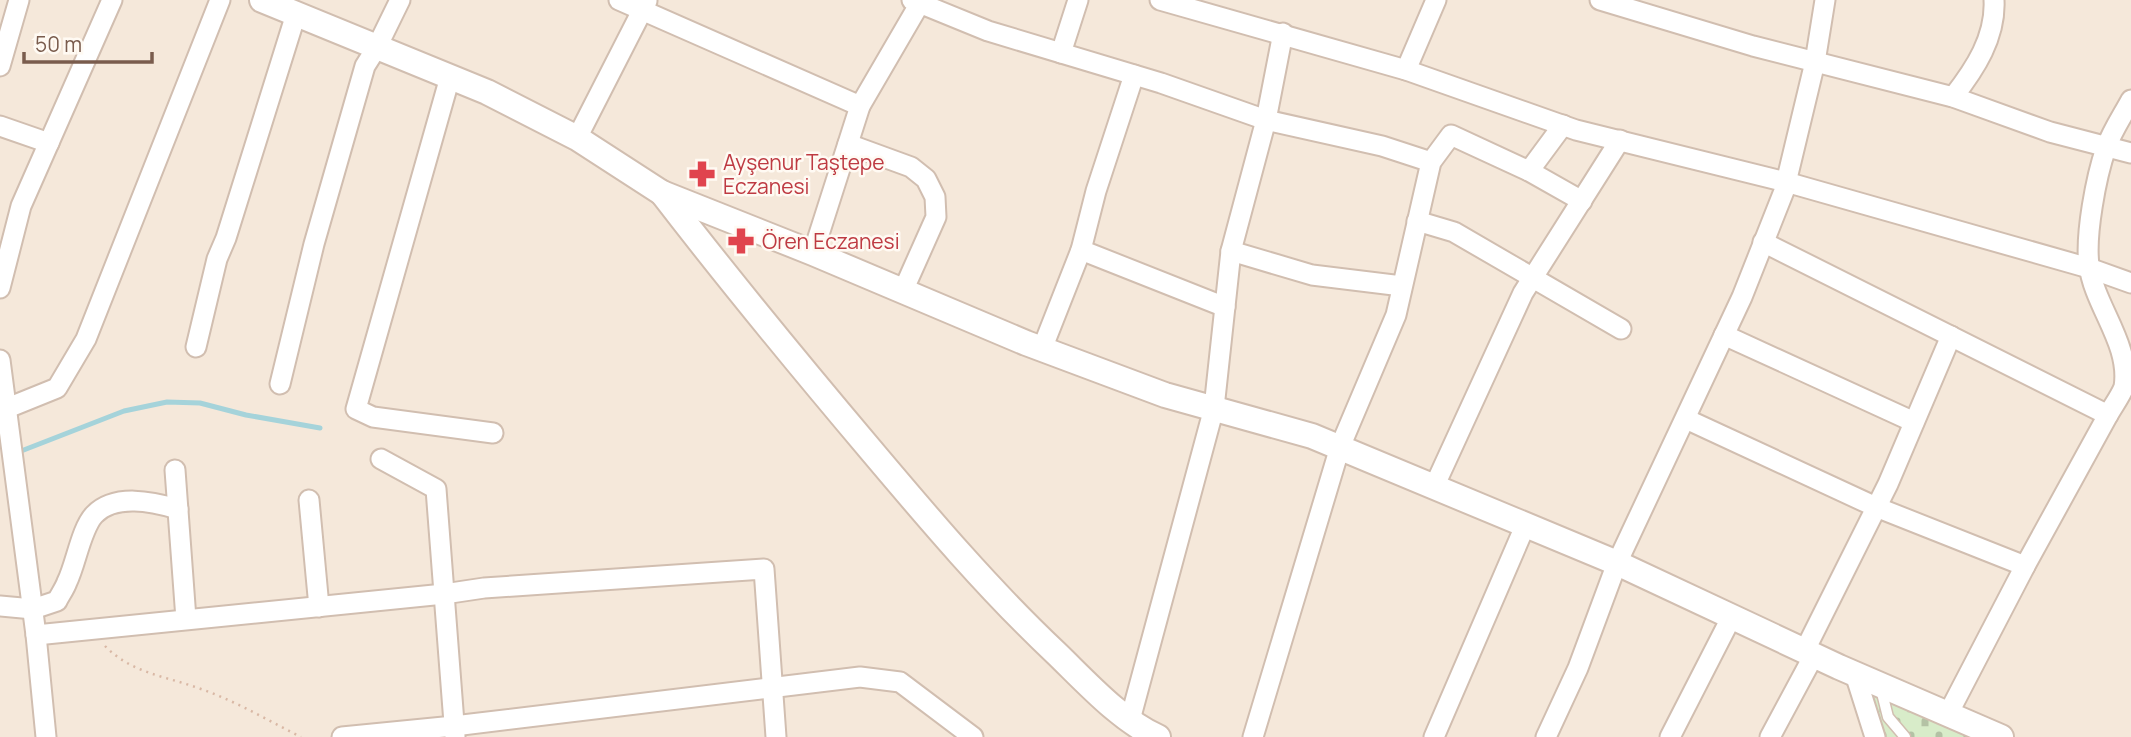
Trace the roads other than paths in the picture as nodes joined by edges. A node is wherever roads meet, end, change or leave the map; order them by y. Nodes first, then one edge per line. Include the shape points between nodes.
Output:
1 (19, 0) edge
2 (113, 0) edge
3 (220, 0) edge
4 (262, 0) edge
5 (400, 0) edge
6 (619, 0) edge
7 (1078, 0) edge
8 (1160, 0) edge
9 (1436, 0) edge
10 (1600, 0) edge
11 (1825, 0) edge
12 (1994, 0) edge
13 (916, 2) edge
14 (645, 6) edge
15 (296, 14) junction
16 (1283, 33) junction
17 (377, 47) junction
18 (1060, 53) junction
19 (1815, 62) junction
20 (0, 66) edge
21 (1406, 70) junction
22 (1133, 75) junction
23 (450, 77) junction
24 (1953, 97) junction
25 (2131, 100) edge
26 (860, 106) junction
27 (1266, 120) junction
28 (1563, 125) junction
29 (0, 126) edge
30 (577, 138) junction
31 (1620, 140) junction
32 (49, 144) junction
33 (848, 144) junction
34 (2106, 147) junction
35 (2131, 153) edge
36 (1430, 162) junction
37 (1530, 171) junction
38 (1786, 182) junction
39 (662, 193) junction
40 (1582, 201) junction
41 (1417, 221) junction
42 (1763, 242) junction
43 (1081, 250) junction
44 (1231, 251) junction
45 (813, 253) junction
46 (2089, 268) junction
47 (1532, 278) junction
48 (2131, 283) edge
49 (1402, 286) junction
50 (0, 288) edge
51 (903, 291) junction
52 (1225, 307) junction
53 (1621, 329) dead end
54 (1724, 335) junction
55 (1951, 336) junction
56 (196, 347) dead end
57 (1042, 349) junction
58 (0, 360) edge
59 (280, 384) dead end
60 (1214, 408) junction
61 (5, 409) junction
62 (2108, 415) junction
63 (1686, 419) junction
64 (1914, 422) junction
65 (493, 433) dead end
66 (1340, 447) junction
67 (381, 459) dead end
68 (175, 470) dead end
69 (1434, 487) junction
70 (309, 500) dead end
71 (1876, 507) junction
72 (178, 509) junction
73 (1525, 526) junction
74 (1617, 563) junction
75 (2025, 566) junction
76 (444, 594) junction
77 (0, 606) edge
78 (318, 607) junction
79 (33, 609) junction
80 (1732, 616) junction
81 (186, 620) junction
82 (36, 635) junction
83 (1809, 653) junction
84 (1855, 674) junction
85 (1881, 685) junction
86 (772, 687) junction
87 (1948, 714) junction
88 (1130, 720) junction
89 (455, 731) edge
90 (46, 737) edge
91 (342, 737) edge
92 (776, 737) edge
93 (973, 737) edge
94 (1158, 737) edge
95 (1253, 737) edge
96 (1434, 737) edge
97 (1546, 737) edge
98 (1670, 737) edge
99 (1770, 737) edge
100 (1875, 737) edge
101 (1905, 737) edge
102 (2001, 737) edge

1 - 20 street
2 - 32 street
3 - 61 street via 86,339 57,388
4 - 15 street
5 - 17 street
6 - 14 street
7 - 18 street
8 - 16 street
9 - 21 street
10 - 19 street
11 - 19 street
12 - 24 street via 1989,36 1975,68
13 - 18 street
13 - 26 street
14 - 26 street
14 - 30 street
15 - 17 street
15 - 56 street via 216,259
16 - 21 street
16 - 27 street
17 - 23 street
17 - 59 street via 361,78
18 - 22 street
19 - 24 street
19 - 38 street
21 - 28 street
22 - 27 street
22 - 43 street
23 - 30 street
23 - 65 street via 356,409 373,417
24 - 34 street
25 - 34 street
26 - 33 street
27 - 36 street via 1382,146
27 - 44 street
28 - 31 street
28 - 37 street
29 - 32 street
30 - 39 street
31 - 38 street
31 - 40 street
32 - 50 street via 21,206
33 - 45 street
33 - 51 street via 911,167 926,179 934,197 936,217
34 - 35 street
34 - 46 street via 2088,234
36 - 37 street via 1451,135
36 - 41 street
37 - 40 street
38 - 42 street
38 - 46 street
39 - 45 street
39 - 88 street via 749,306 957,552 1034,632
40 - 47 street
41 - 47 street via 1454,232
41 - 49 street
42 - 54 street
42 - 55 street
43 - 52 street
43 - 57 street
44 - 49 street via 1312,275
44 - 52 street
45 - 51 street
46 - 48 street
46 - 62 street via 2127,362 2123,388
47 - 53 street
47 - 69 street
49 - 66 street via 1396,315
51 - 57 street
52 - 60 street
54 - 63 street
54 - 64 street
55 - 62 street
55 - 64 street
57 - 60 street via 1165,395
58 - 61 street
60 - 66 street
60 - 88 street
61 - 79 street
62 - 75 street
63 - 71 street
63 - 74 street
64 - 71 street
66 - 69 street
66 - 95 street
67 - 76 street via 436,489
68 - 72 street
69 - 73 street
70 - 78 street
71 - 75 street
71 - 83 street
72 - 79 street via 151,501 103,508 92,517 57,601
72 - 81 street
73 - 74 street
73 - 96 street
74 - 80 street
74 - 97 street via 1578,668
75 - 87 street
76 - 78 street
76 - 86 street via 764,569
76 - 89 street
77 - 79 street
78 - 81 street
79 - 82 street
80 - 83 street
80 - 98 street
81 - 82 street
82 - 90 street
83 - 84 street
83 - 99 street
84 - 85 street
84 - 100 street
85 - 87 street
85 - 101 lane via 1888,717
86 - 89 street
86 - 92 street
86 - 93 street via 860,677 900,682
87 - 102 street
88 - 94 street
89 - 91 street

